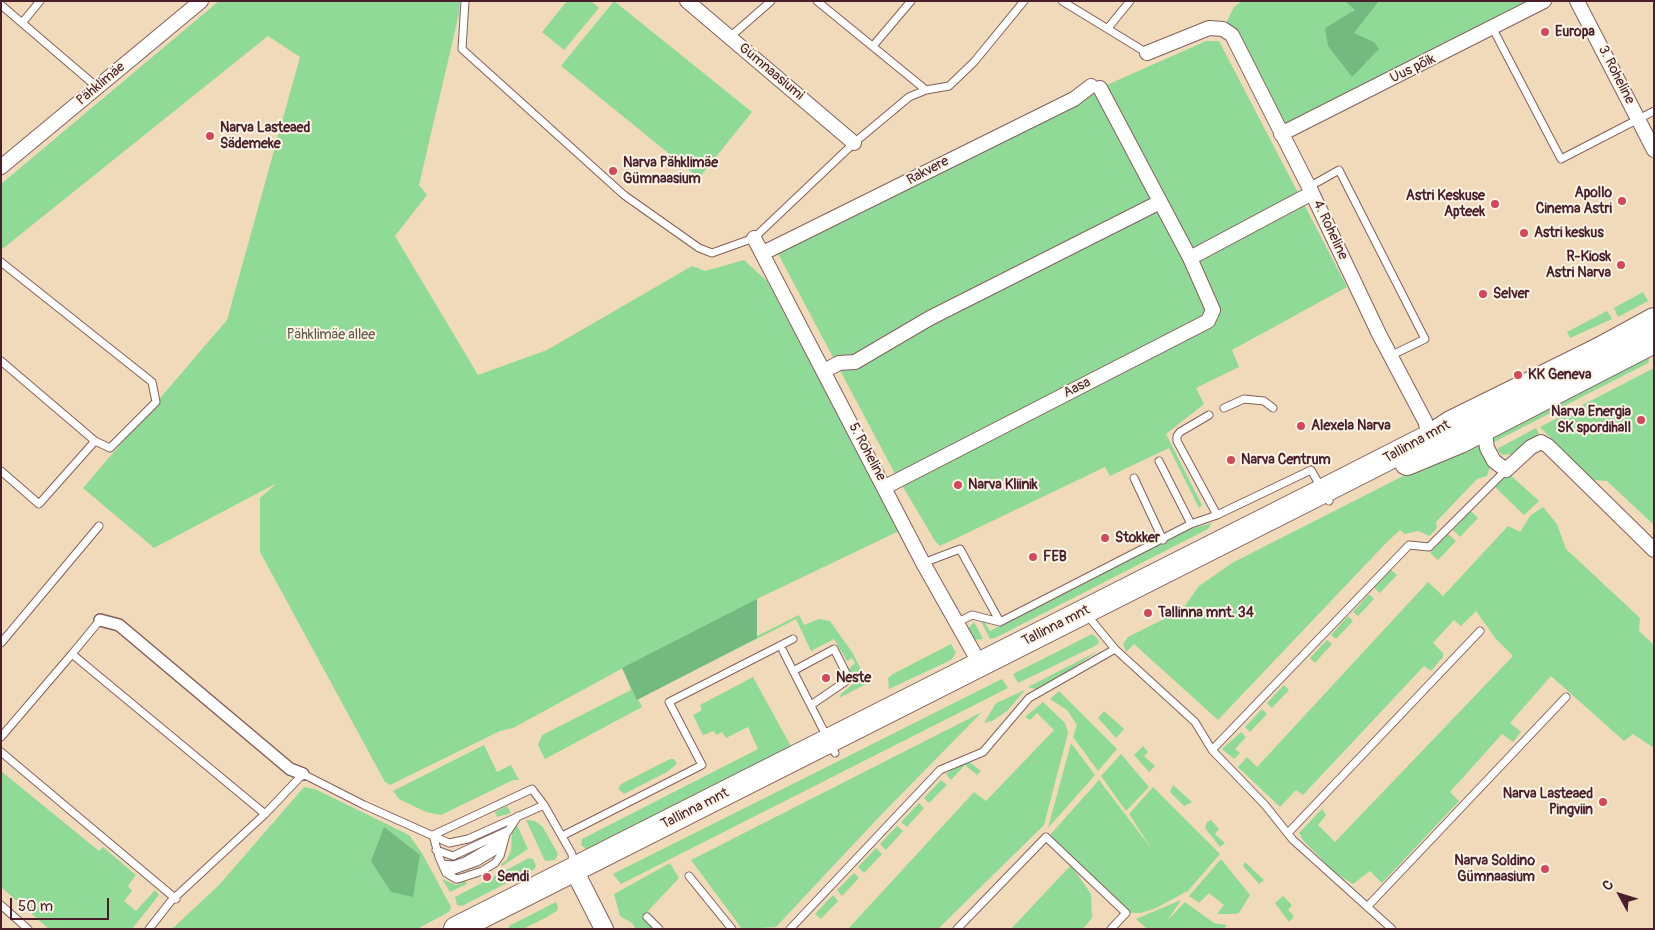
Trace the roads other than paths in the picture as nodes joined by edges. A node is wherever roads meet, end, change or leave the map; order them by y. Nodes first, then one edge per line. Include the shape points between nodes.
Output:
1 (40, 1) edge
2 (201, 1) edge
3 (466, 1) edge
4 (687, 1) edge
5 (771, 1) edge
6 (817, 1) edge
7 (911, 1) edge
8 (1024, 1) edge
9 (1062, 1) edge
10 (1130, 1) edge
11 (1544, 1) edge
12 (1577, 1) edge
13 (1, 4) edge
14 (22, 23) junction
15 (1108, 28) junction
16 (1493, 29) junction
17 (730, 37) junction
18 (873, 46) junction
19 (1147, 53) joint
20 (97, 87) junction
21 (1095, 87) joint
22 (926, 90) junction
23 (1654, 111) edge
24 (1638, 118) junction
25 (1281, 134) junction
26 (854, 142) junction
27 (1654, 150) edge
28 (1, 167) edge
29 (1310, 190) junction
30 (1160, 202) junction
31 (754, 238) junction
32 (763, 254) junction
33 (1190, 258) junction
34 (1, 262) edge
35 (1654, 320) edge
36 (1654, 341) edge
37 (1390, 354) junction
38 (1, 361) edge
39 (824, 371) junction
40 (1224, 408) dead end
41 (1273, 408) dead end
42 (1209, 415) dead end
43 (1484, 427) junction
44 (95, 441) junction
45 (1432, 445) junction
46 (1159, 462) dead end
47 (1506, 470) junction
48 (1, 471) edge
49 (1134, 478) dead end
50 (885, 487) junction
51 (1326, 496) junction
52 (1217, 515) junction
53 (1191, 524) junction
54 (98, 526) dead end
55 (1163, 540) junction
56 (1651, 543) edge
57 (923, 562) junction
58 (1088, 617) junction
59 (100, 620) joint
60 (1000, 622) junction
61 (955, 623) junction
62 (1480, 631) dead end
63 (793, 639) dead end
64 (1, 643) edge
65 (1115, 648) junction
66 (783, 651) dead end
67 (72, 654) junction
68 (981, 668) junction
69 (793, 670) junction
70 (1566, 696) dead end
71 (811, 705) junction
72 (1, 737) edge
73 (832, 747) junction
74 (1212, 750) junction
75 (1, 752) edge
76 (302, 774) junction
77 (544, 806) junction
78 (265, 814) junction
79 (518, 816) junction
80 (510, 829) junction
81 (1288, 833) junction
82 (433, 835) junction
83 (562, 836) junction
84 (505, 838) junction
85 (436, 850) junction
86 (442, 864) junction
87 (576, 875) junction
88 (689, 876) dead end
89 (176, 899) junction
90 (1, 905) edge
91 (1367, 907) junction
92 (647, 917) dead end
93 (28, 929) edge
94 (150, 929) edge
95 (456, 929) edge
96 (485, 929) edge
97 (604, 929) edge
98 (660, 929) edge
99 (732, 929) edge
100 (790, 929) edge
101 (957, 929) edge
102 (1111, 929) edge
103 (1392, 929) edge

1 - 14 lane
2 - 20 street, Pähklimäe
3 - 31 lane via 462,50 624,195 699,248 712,253
4 - 17 street, Gümnaasiumi
5 - 17 lane
6 - 18 lane
7 - 18 lane
8 - 22 lane via 974,62 949,86
9 - 15 lane
10 - 15 lane
11 - 16 street, Uus põik
12 - 24 street, 3. Roheline
13 - 14 lane
14 - 20 lane
15 - 19 lane
16 - 24 lane via 1561,159
16 - 25 street, Uus põik
17 - 26 street, Gümnaasiumi
18 - 22 lane
19 - 25 street, 4. Roheline via 1209,28 1223,28 1232,35
20 - 28 street, Pähklimäe
21 - 30 street, Aasa
21 - 32 street, Rakvere
22 - 26 lane via 909,97
23 - 24 lane
24 - 27 street, 3. Roheline
25 - 29 street, 4. Roheline
26 - 31 lane
29 - 33 street
29 - 37 street, 4. Roheline
29 - 37 lane via 1339,170 1424,338
30 - 33 street, Aasa
30 - 39 street via 930,318 855,362 839,363
31 - 32 street, 5. Roheline
32 - 39 street, 5. Roheline
33 - 50 street, Aasa via 1213,310 1208,321
34 - 44 lane via 152,382 156,402 110,448
35 - 45 highway, Tallinna mnt via 1451,423
36 - 43 highway, Tallinna mnt
37 - 45 street, 4. Roheline via 1425,421
38 - 44 lane
39 - 50 street, 5. Roheline
40 - 41 lane via 1244,399 1264,401
42 - 52 lane via 1180,432 1177,441
43 - 45 highway, Tallinna mnt
43 - 47 street via 1487,448 1494,461
44 - 48 lane via 39,504
45 - 51 highway, Tallinna mnt via 1408,462
46 - 53 lane
47 - 56 street via 1541,442
47 - 74 lane via 1429,547 1409,545
49 - 55 lane
50 - 57 street, 5. Roheline
51 - 52 lane via 1311,470
51 - 58 highway, Tallinna mnt
52 - 53 lane
53 - 55 lane
54 - 64 lane
55 - 60 lane
57 - 60 lane via 960,549
57 - 61 street, 5. Roheline
58 - 65 lane
58 - 68 highway, Tallinna mnt
58 - 73 highway, Tallinna mnt
59 - 67 lane
59 - 76 street via 119,625 290,769
60 - 61 lane via 972,615
61 - 68 street, 5. Roheline
62 - 81 lane
63 - 83 lane via 669,702 702,765
65 - 74 lane via 1195,722
65 - 100 lane via 1029,698 983,752 940,770
66 - 69 lane
67 - 72 lane
67 - 78 lane
68 - 73 highway, Tallinna mnt
69 - 71 lane
69 - 71 lane via 834,649 849,679
70 - 91 lane
71 - 73 lane
73 - 87 highway, Tallinna mnt
74 - 81 lane
75 - 89 lane
76 - 78 lane
76 - 82 lane
77 - 79 lane
77 - 82 lane via 532,790
77 - 83 lane
78 - 89 lane
79 - 80 lane
79 - 82 lane via 455,843
80 - 84 lane
80 - 85 lane via 453,856
81 - 91 lane
82 - 85 lane
83 - 87 lane via 572,854
84 - 86 lane via 465,861
84 - 86 lane via 495,863 482,871 456,879 446,873
85 - 86 lane
87 - 95 highway, Tallinna mnt
87 - 96 highway, Tallinna mnt
87 - 97 street
88 - 99 lane
89 - 94 lane
90 - 93 lane
91 - 103 lane
92 - 98 lane
101 - 102 lane via 1046,838 1126,913

